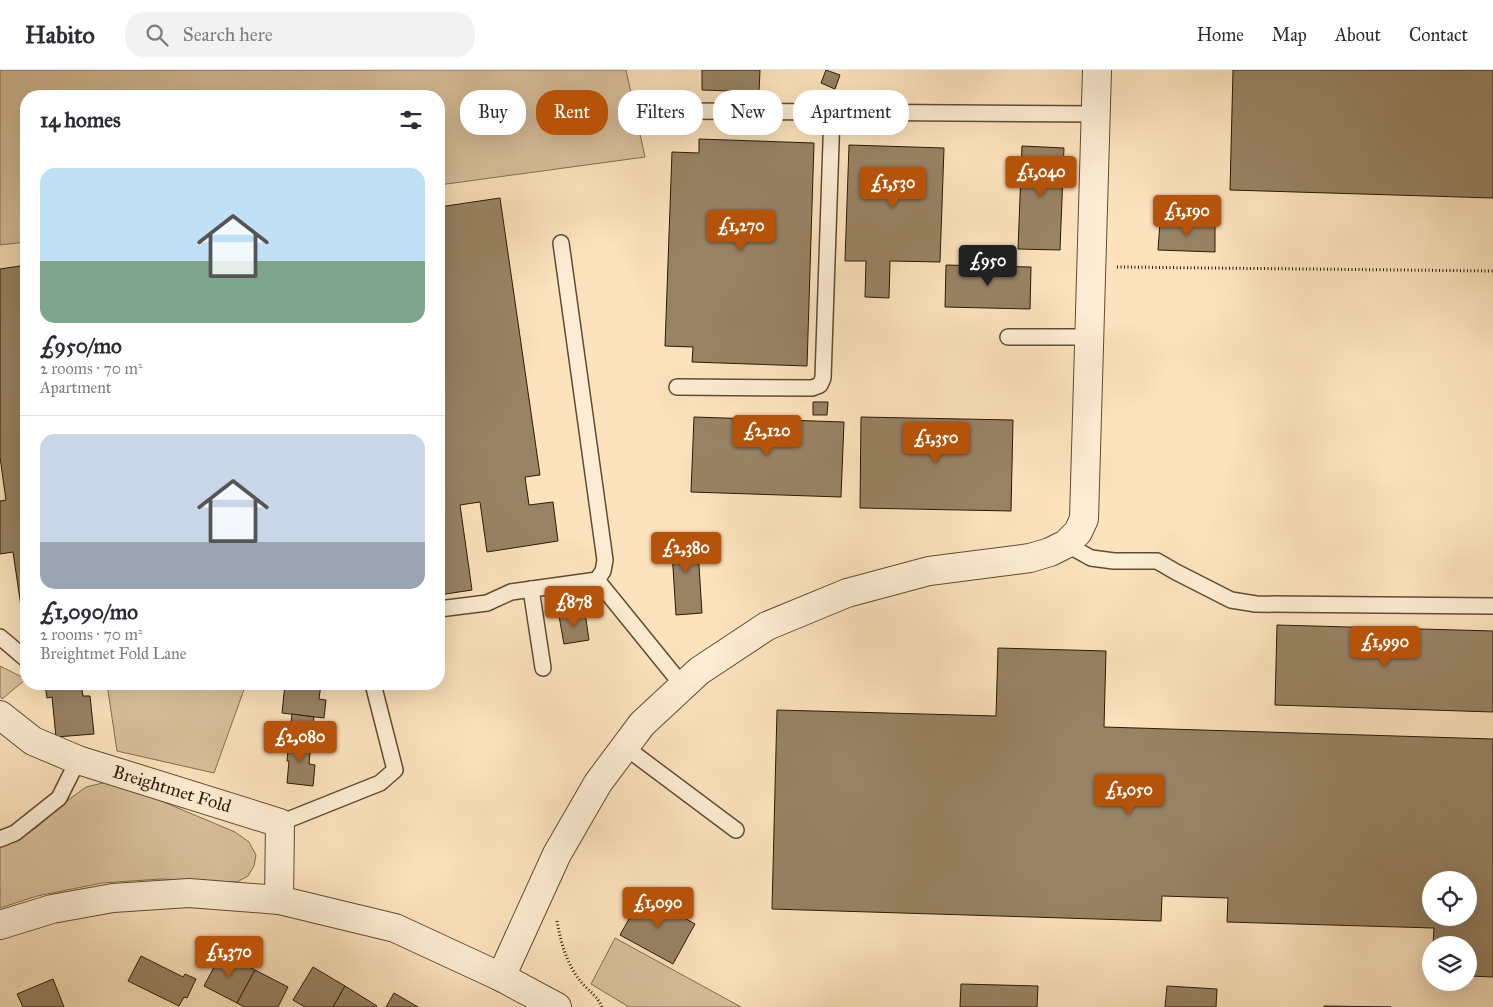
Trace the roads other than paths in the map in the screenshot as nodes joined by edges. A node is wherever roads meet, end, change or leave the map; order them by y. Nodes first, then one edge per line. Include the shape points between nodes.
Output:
1 (1097, 70) edge
2 (703, 111) edge
3 (793, 113) edge
4 (909, 114) edge
5 (1096, 114) junction
6 (831, 135) edge
7 (561, 242) dead end
8 (1008, 337) dead end
9 (1089, 337) junction
10 (678, 387) dead end
11 (1066, 544) junction
12 (597, 580) junction
13 (532, 589) junction
14 (1493, 606) edge
15 (445, 609) edge
16 (0, 637) edge
17 (20, 653) edge
18 (543, 668) dead end
19 (682, 686) junction
20 (375, 690) edge
21 (0, 715) edge
22 (625, 747) junction
23 (78, 760) junction
24 (280, 824) junction
25 (736, 830) dead end
26 (0, 840) edge
27 (279, 900) junction
28 (0, 925) edge
29 (501, 977) junction
30 (557, 1007) edge

1 - 5 street
2 - 3 lane
4 - 5 lane
5 - 9 street
6 - 10 lane via 823,378 820,385 812,388
7 - 12 lane via 605,560
8 - 9 lane
9 - 11 street via 1084,519 1078,532
11 - 14 lane via 1091,558 1157,561 1231,600 1256,604
11 - 19 street via 1030,558 929,571 847,593 768,626 700,670
12 - 13 lane
12 - 19 lane
13 - 15 lane via 511,592 487,603
13 - 18 lane
16 - 17 lane
19 - 22 street via 642,724
20 - 24 lane via 395,770 380,782
21 - 23 street, Breightmet Fold via 33,741
22 - 25 lane
22 - 29 street via 598,783 557,854
23 - 24 street, Breightmet Fold
23 - 26 lane via 59,798 15,833
24 - 27 street
27 - 28 street via 189,893 113,898 52,909
27 - 29 street via 395,928
29 - 30 street

